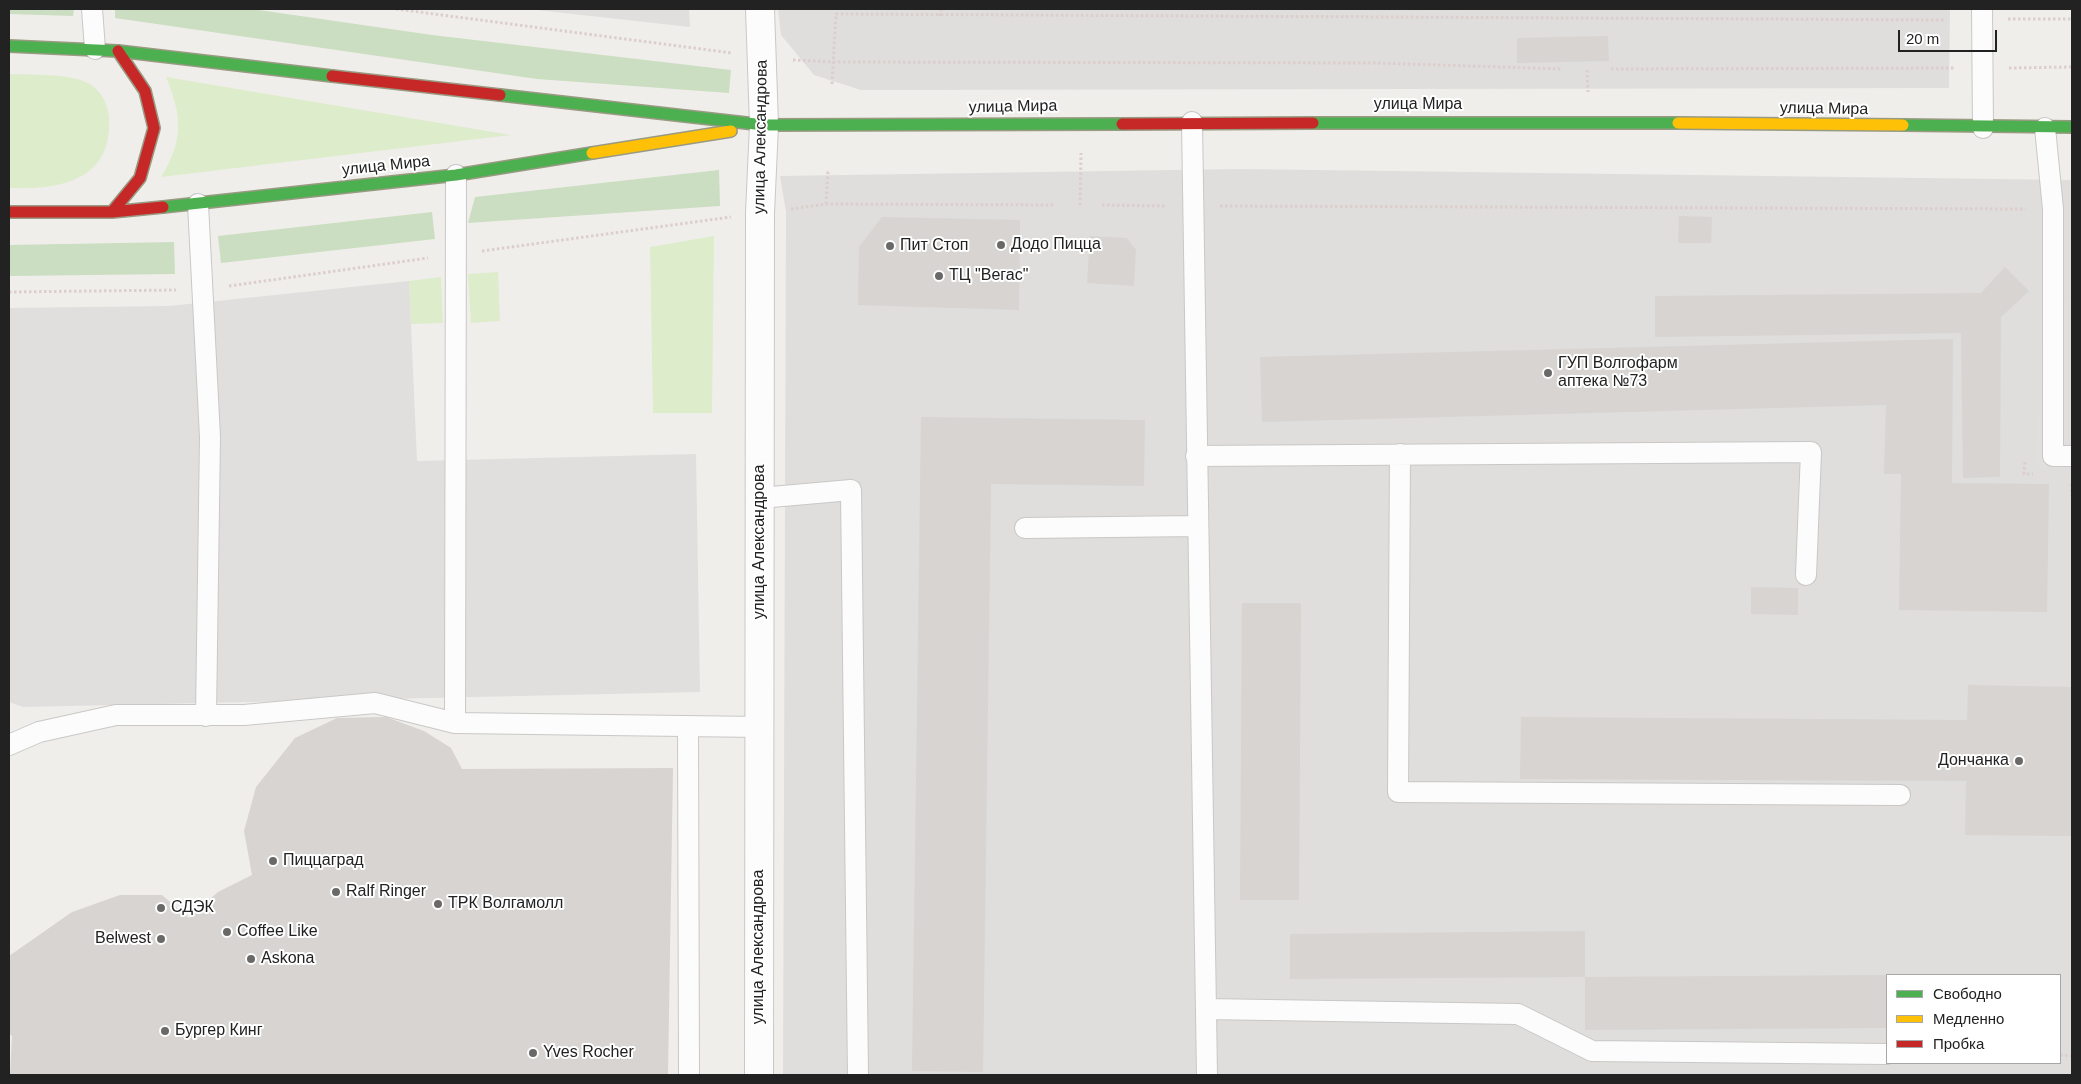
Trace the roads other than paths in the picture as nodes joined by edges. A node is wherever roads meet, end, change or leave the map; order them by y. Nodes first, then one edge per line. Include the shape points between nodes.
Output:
1 (92, 9) edge
2 (760, 9) edge
3 (1982, 14) edge
4 (9, 46) edge
5 (95, 49) junction
6 (118, 51) junction
7 (1192, 122) junction
8 (764, 125) junction
9 (1983, 128) junction
10 (2045, 128) junction
11 (2072, 128) edge
12 (456, 175) junction
13 (198, 204) junction
14 (9, 212) edge
15 (112, 212) junction
16 (1400, 454) junction
17 (1196, 456) junction
18 (2072, 456) edge
19 (760, 498) junction
20 (1197, 526) junction
21 (1026, 528) dead end
22 (1806, 575) dead end
23 (206, 716) junction
24 (455, 723) junction
25 (688, 727) junction
26 (760, 727) junction
27 (9, 745) edge
28 (1900, 795) dead end
29 (1206, 1009) junction
30 (1886, 1054) edge
31 (689, 1075) edge
32 (759, 1075) edge
33 (858, 1075) edge
34 (1207, 1075) edge

1 - 5 lane
2 - 8 street, улица Александрова
3 - 9 lane
4 - 5 street, улица Мира
5 - 6 street, улица Мира
6 - 8 street, улица Мира
6 - 15 street via 145,91 154,128 140,178
7 - 8 street, улица Мира
7 - 9 street, улица Мира via 1588,122
7 - 17 lane
8 - 12 street, улица Мира
8 - 19 street, улица Александрова via 760,213
9 - 10 street, улица Мира
10 - 11 street, улица Мира
10 - 18 lane via 2053,209 2053,456
12 - 13 street, улица Мира
12 - 24 lane
13 - 15 street, улица Мира
13 - 23 lane via 210,437
14 - 15 street, улица Мира
16 - 17 lane
16 - 22 lane via 1811,452
16 - 28 lane via 1398,792
17 - 20 lane
19 - 26 street, улица Александрова
19 - 33 lane via 851,490
20 - 21 lane
20 - 29 lane
23 - 24 lane via 285,713 375,703
23 - 27 lane via 116,715 39,732
24 - 25 lane
25 - 26 lane
25 - 31 lane
26 - 32 street, улица Александрова
29 - 30 lane via 1518,1014 1592,1051
29 - 34 lane

